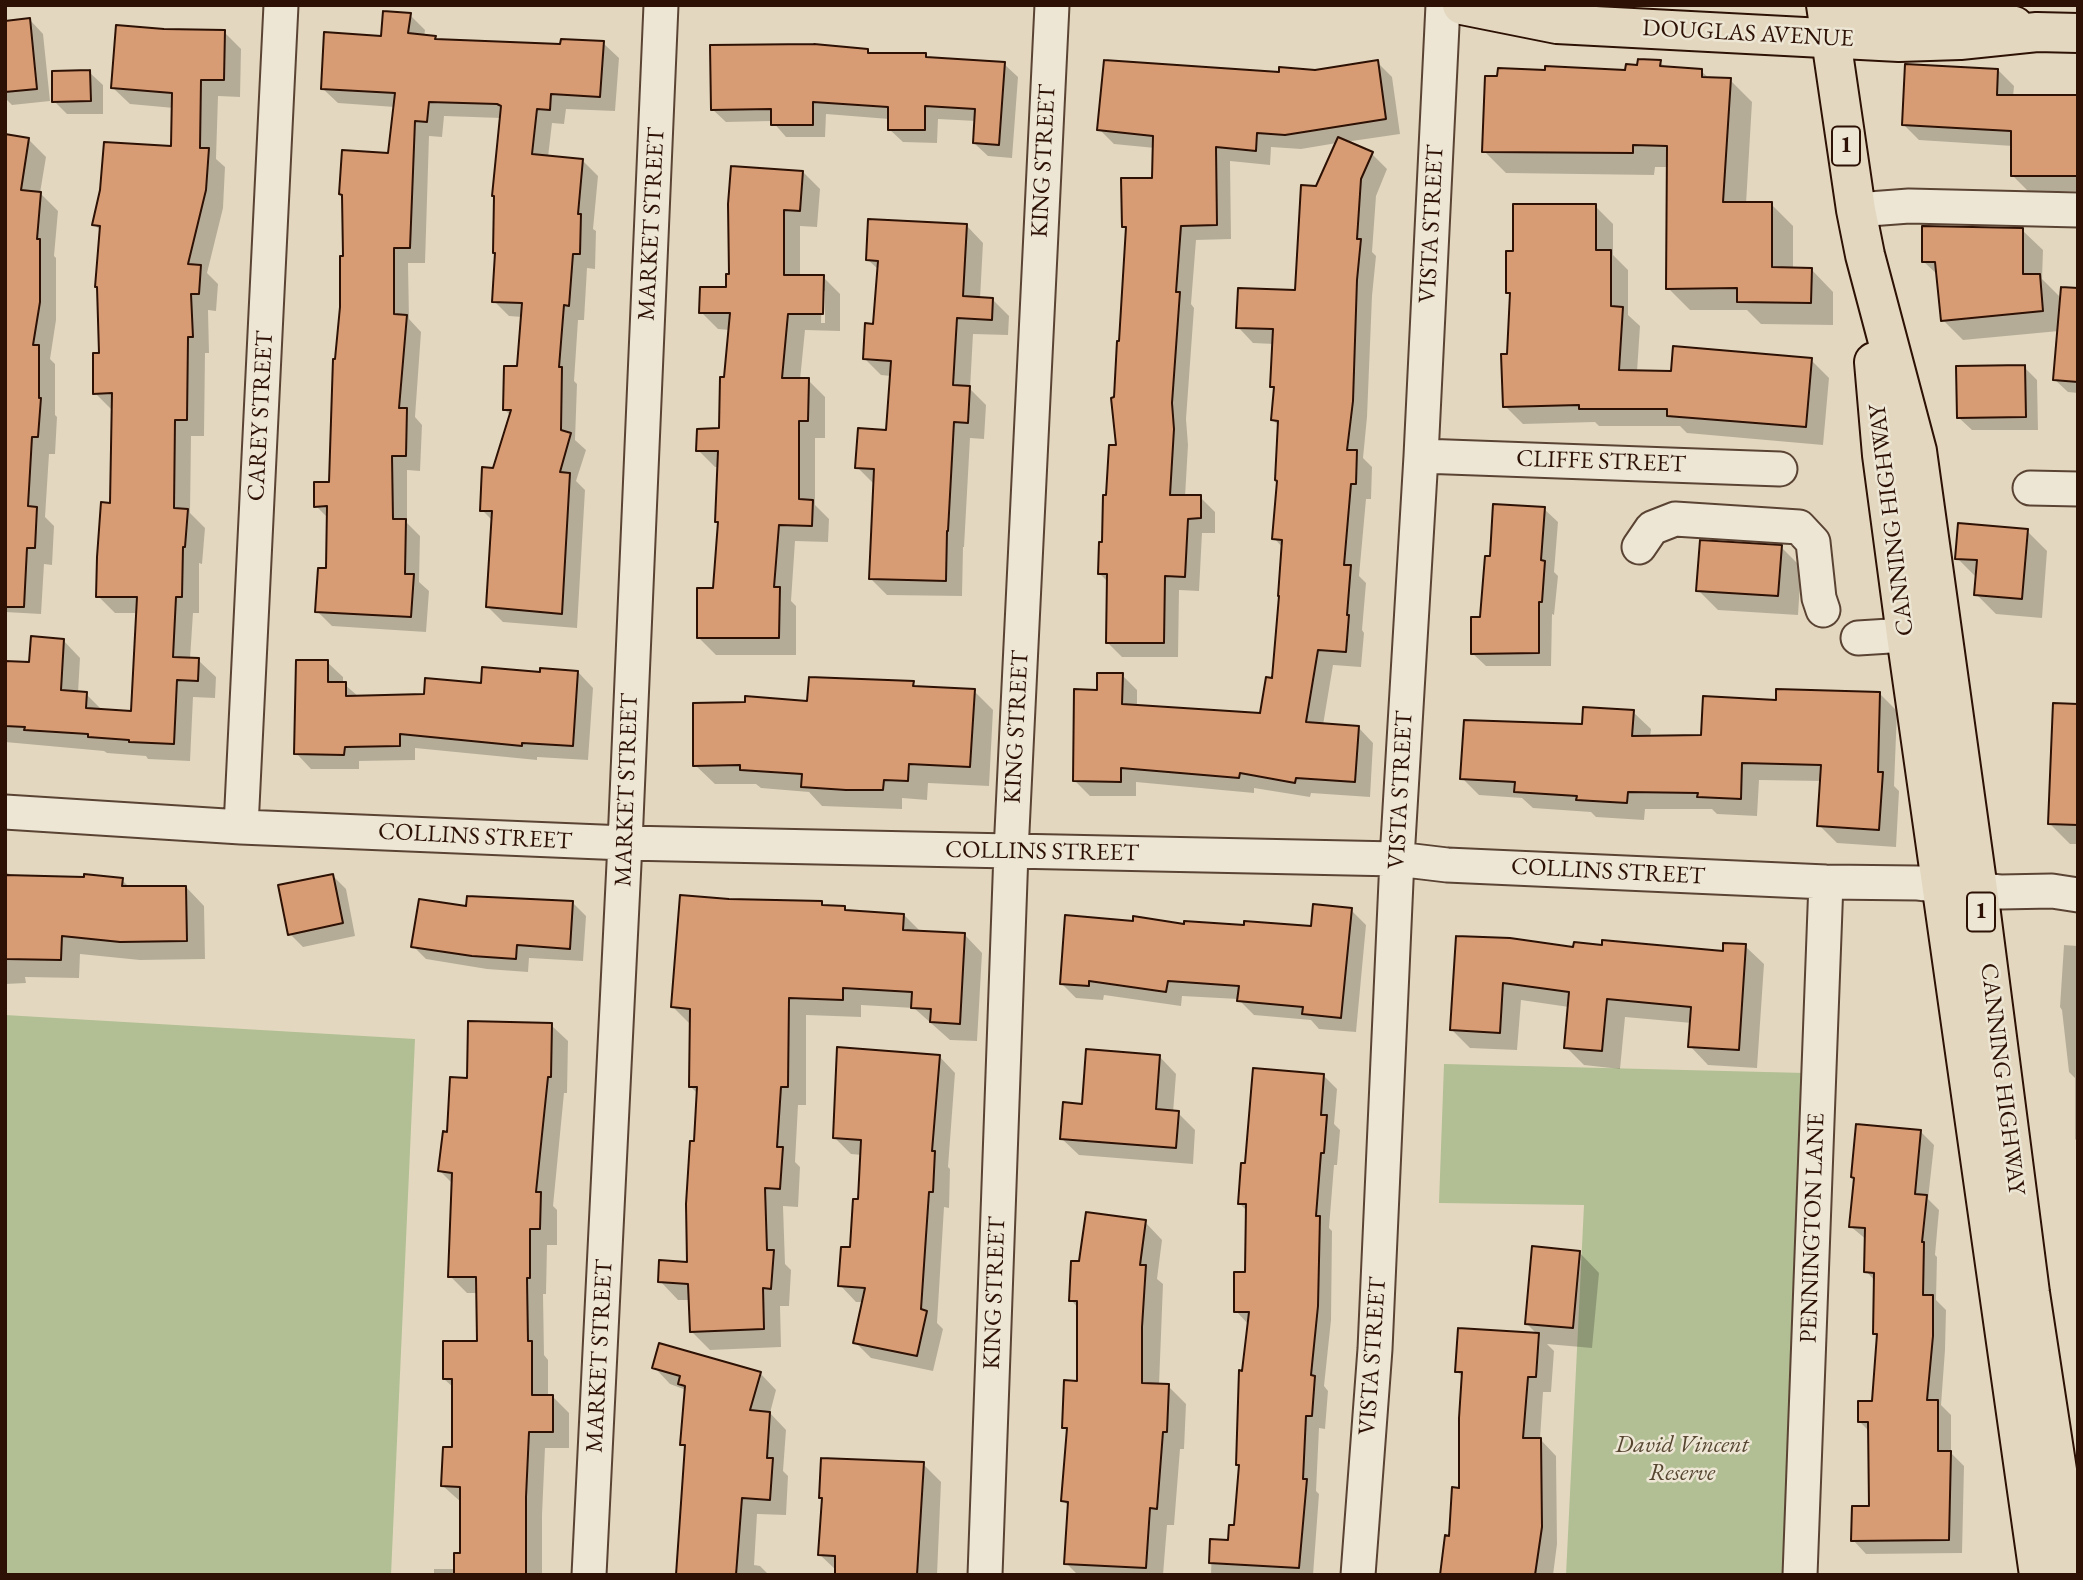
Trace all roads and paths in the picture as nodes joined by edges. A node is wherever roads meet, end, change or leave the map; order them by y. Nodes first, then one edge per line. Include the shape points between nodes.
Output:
1 (281, 5) edge
2 (661, 5) edge
3 (1052, 5) edge
4 (1443, 5) edge
5 (1462, 5) edge
6 (1828, 16) edge
7 (2078, 33) edge
8 (1856, 210) junction
9 (2078, 211) edge
10 (1865, 255) junction
11 (1421, 456) junction
12 (1780, 468) dead end
13 (2030, 488) dead end
14 (2078, 489) edge
15 (1639, 548) dead end
16 (1823, 610) dead end
17 (1906, 635) junction
18 (1858, 638) dead end
19 (5, 812) edge
20 (241, 827) junction
21 (625, 843) junction
22 (1011, 852) junction
23 (1397, 859) junction
24 (1826, 882) junction
25 (1960, 889) junction
26 (2078, 895) edge
27 (589, 1575) edge
28 (985, 1575) edge
29 (1358, 1575) edge
30 (1800, 1575) edge
31 (2039, 1575) edge
32 (2073, 1575) edge

1 - 20 street, CAREY STREET
2 - 21 street, MARKET STREET
3 - 22 street, KING STREET
4 - 11 street, VISTA STREET
5 - 6 main road, DOUGLAS AVENUE via 1557,24
6 - 7 main road, DOUGLAS AVENUE via 1899,42
6 - 8 main road, CANNING HIGHWAY / 1
8 - 9 street via 1909,206
8 - 10 main road, CANNING HIGHWAY / 1
10 - 17 main road, CANNING HIGHWAY / 1 via 1882,455
10 - 25 main road, CANNING HIGHWAY / 1 via 1917,451
11 - 12 street, CLIFFE STREET
11 - 23 street, VISTA STREET
13 - 14 street
15 - 16 street via 1652,528 1675,519 1799,527 1813,542
17 - 18 street
17 - 25 main road, CANNING HIGHWAY / 1
19 - 20 street, COLLINS STREET
20 - 21 street, COLLINS STREET
21 - 22 street, COLLINS STREET
21 - 27 street, MARKET STREET
22 - 23 street, COLLINS STREET
22 - 28 street, KING STREET
23 - 24 street, COLLINS STREET
23 - 29 street, VISTA STREET via 1375,1349
24 - 25 street, COLLINS STREET via 1918,883
24 - 30 street, PENNINGTON LANE
25 - 26 street, COLLINS STREET
25 - 31 main road, CANNING HIGHWAY / 1
25 - 32 main road, CANNING HIGHWAY / 1 via 2028,1279

